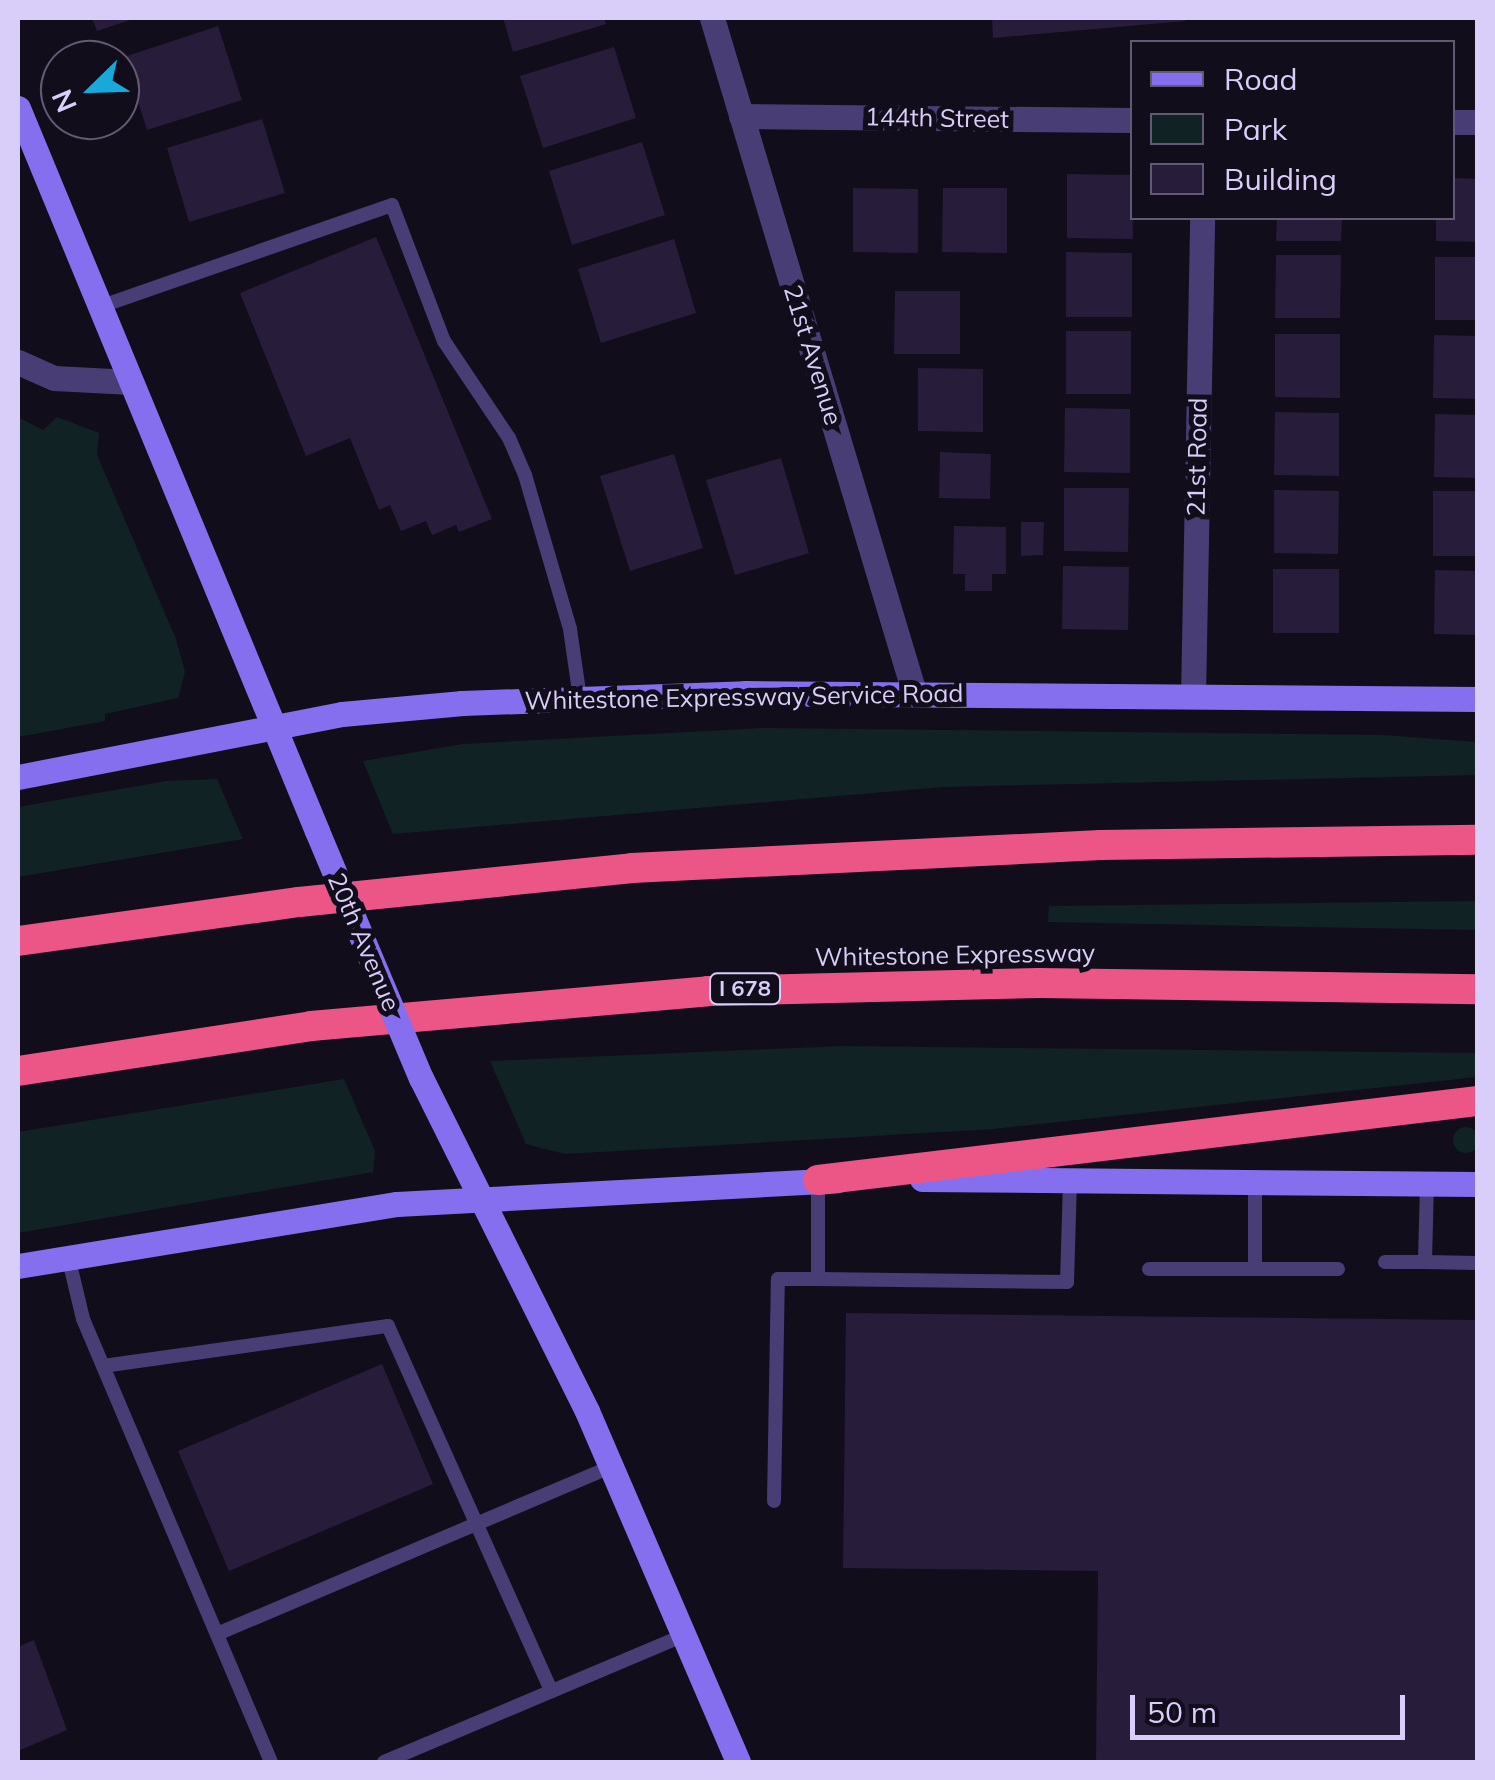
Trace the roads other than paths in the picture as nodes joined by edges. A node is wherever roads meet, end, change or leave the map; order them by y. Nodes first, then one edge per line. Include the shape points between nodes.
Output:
1 (712, 18) edge
2 (18, 108) edge
3 (741, 116) junction
4 (1130, 120) edge
5 (1202, 220) edge
6 (100, 307) junction
7 (18, 362) edge
8 (131, 382) junction
9 (914, 692) junction
10 (1193, 696) junction
11 (580, 698) junction
12 (1478, 698) edge
13 (273, 726) junction
14 (18, 777) edge
15 (1478, 840) edge
16 (18, 940) edge
17 (1478, 989) edge
18 (18, 1071) edge
19 (1478, 1101) edge
20 (1070, 1179) junction
21 (818, 1180) junction
22 (1254, 1182) junction
23 (1426, 1184) junction
24 (1478, 1184) edge
25 (476, 1197) junction
26 (68, 1256) junction
27 (1385, 1262) dead end
28 (1425, 1262) junction
29 (1478, 1262) edge
30 (18, 1266) edge
31 (1149, 1269) dead end
32 (1255, 1269) junction
33 (1338, 1269) dead end
34 (818, 1279) junction
35 (103, 1366) junction
36 (612, 1466) junction
37 (774, 1501) dead end
38 (476, 1524) junction
39 (217, 1634) junction
40 (684, 1635) junction
41 (551, 1691) junction
42 (271, 1762) edge
43 (384, 1762) edge
44 (738, 1762) edge

1 - 3 street, 21st Avenue
2 - 6 main road, 20th Avenue
3 - 4 street, 144th Street
3 - 9 street, 21st Avenue
5 - 10 street, 21st Road
6 - 8 main road, 20th Avenue
6 - 11 lane via 392,204 444,340 526,475 570,630
7 - 8 street via 54,378
8 - 13 main road, 20th Avenue
9 - 10 main road, Whitestone Expressway Service Road
9 - 11 main road, Whitestone Expressway Service Road
10 - 12 main road, Whitestone Expressway Service Road
11 - 13 main road, Whitestone Expressway Service Road via 398,708
13 - 14 main road, Whitestone Expressway Service Road
13 - 25 main road, 20th Avenue, bridge
15 - 16 highway via 1100,845 632,868 299,902
17 - 18 highway, Whitestone Expressway / I 678 via 1022,983 691,992 311,1026
19 - 21 highway
20 - 21 main road
20 - 22 main road
20 - 34 lane via 1067,1282
21 - 25 main road
21 - 34 lane
22 - 23 main road
22 - 32 lane
23 - 24 main road
23 - 28 lane
25 - 26 main road via 254,1224
25 - 36 main road, 20th Avenue via 541,1314
26 - 30 main road
26 - 35 lane via 76,1299
27 - 28 lane
28 - 29 lane
31 - 32 lane
32 - 33 lane
34 - 37 lane via 778,1279
35 - 38 lane via 388,1326
35 - 39 lane
36 - 38 lane
36 - 40 main road, 20th Avenue
38 - 39 lane
38 - 41 lane
39 - 42 lane
40 - 41 lane
40 - 44 main road, 20th Avenue
41 - 43 lane

